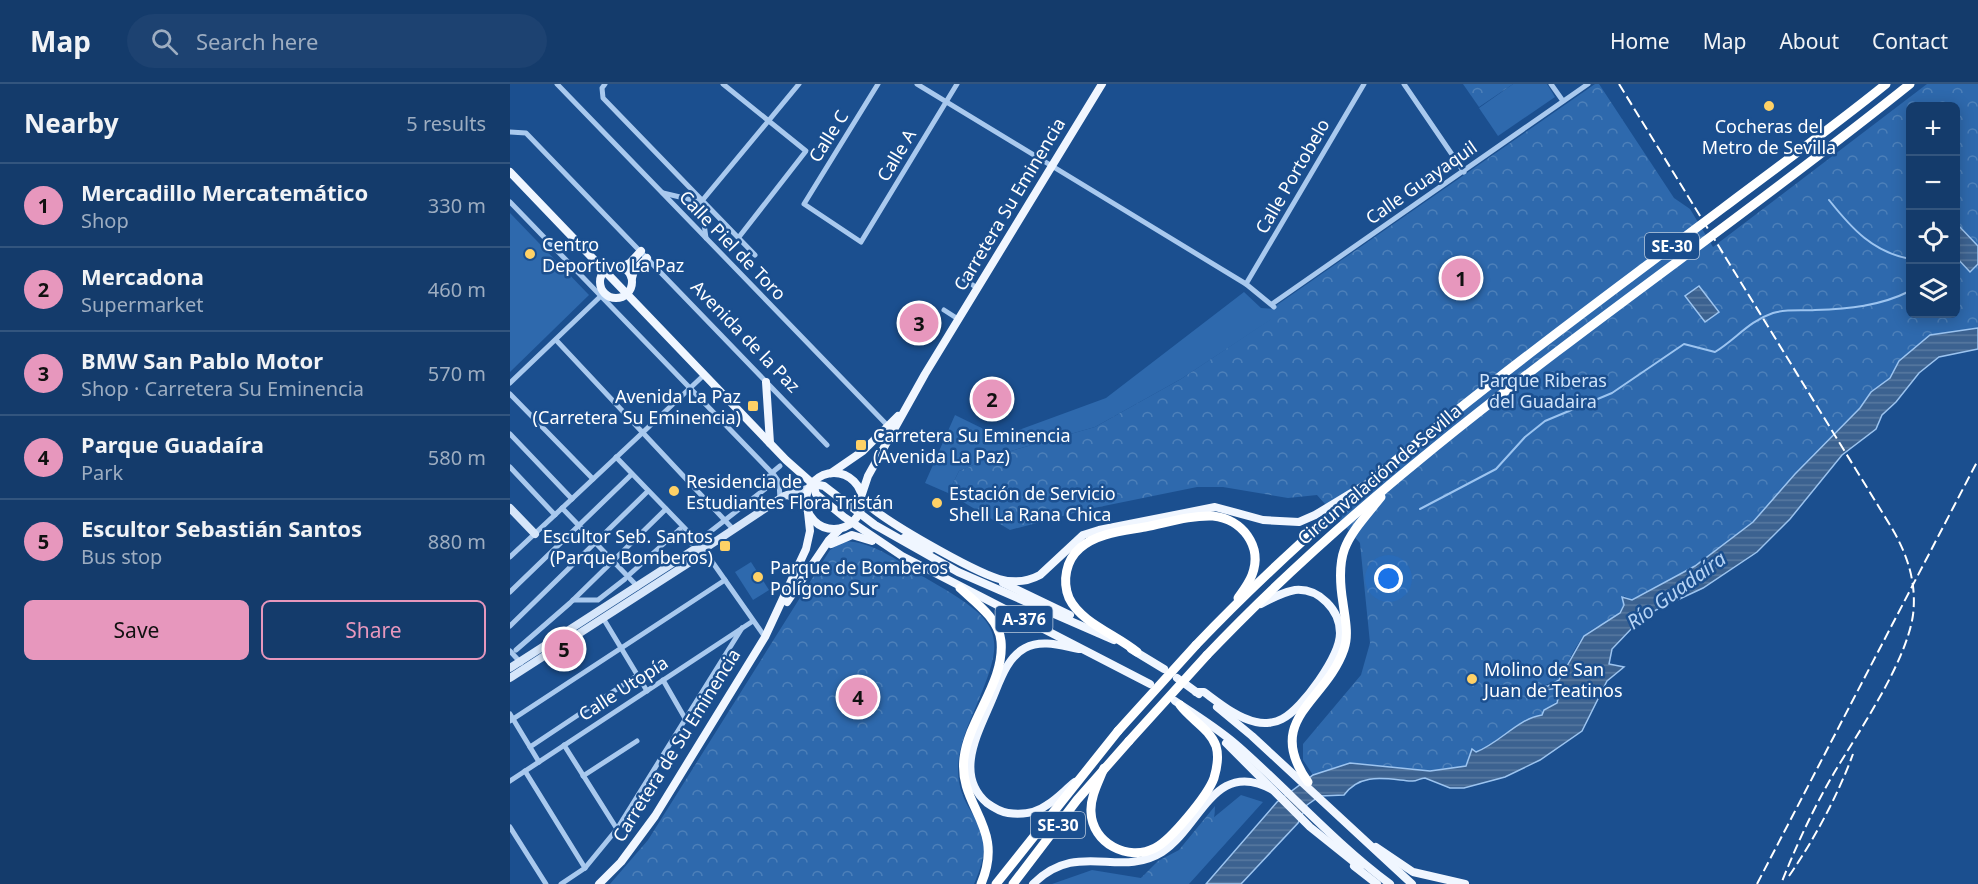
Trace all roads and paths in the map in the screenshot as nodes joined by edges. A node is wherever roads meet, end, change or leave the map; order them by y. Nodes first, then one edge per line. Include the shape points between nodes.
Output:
1 (557, 84) edge
2 (723, 84) edge
3 (799, 84) edge
4 (878, 84) edge
5 (917, 84) edge
6 (957, 84) edge
7 (1102, 84) edge
8 (1364, 84) edge
9 (1404, 84) edge
10 (1551, 84) edge
11 (1588, 84) edge
12 (1910, 84) edge
13 (603, 86) edge
14 (731, 86) edge
15 (1883, 86) edge
16 (946, 101) junction
17 (1563, 101) junction
18 (770, 122) junction
19 (510, 132) edge
20 (1052, 165) junction
21 (510, 172) edge
22 (1464, 172) junction
23 (662, 192) junction
24 (510, 202) edge
25 (701, 202) junction
26 (739, 237) junction
27 (706, 238) junction
28 (861, 242) joint
29 (644, 254) junction
30 (755, 255) dead end
31 (621, 267) junction
32 (605, 271) junction
33 (632, 278) junction
34 (964, 279) dead end
35 (1246, 284) junction
36 (977, 288) junction
37 (627, 294) junction
38 (603, 295) junction
39 (944, 310) dead end
40 (958, 319) junction
41 (556, 340) junction
42 (704, 375) junction
43 (766, 382) junction
44 (510, 383) edge
45 (690, 388) junction
46 (778, 393) junction
47 (510, 394) edge
48 (767, 397) junction
49 (909, 405) junction
50 (888, 426) junction
51 (643, 432) junction
52 (510, 434) edge
53 (770, 443) junction
54 (827, 445) dead end
55 (616, 457) junction
56 (780, 466) dead end
57 (510, 467) edge
58 (774, 471) dead end
59 (632, 474) junction
60 (830, 474) junction
61 (769, 476) dead end
62 (593, 479) junction
63 (1394, 481) junction
64 (1369, 483) junction
65 (811, 486) junction
66 (648, 491) junction
67 (788, 495) junction
68 (862, 497) junction
69 (572, 499) junction
70 (780, 499) junction
71 (510, 508) edge
72 (562, 508) junction
73 (666, 509) junction
74 (807, 509) junction
75 (860, 514) junction
76 (555, 515) junction
77 (725, 520) junction
78 (853, 523) junction
79 (579, 526) junction
80 (681, 528) junction
81 (733, 529) junction
82 (840, 529) junction
83 (882, 529) junction
84 (535, 534) junction
85 (696, 540) junction
86 (595, 543) junction
87 (704, 549) junction
88 (946, 552) junction
89 (511, 553) edge
90 (819, 555) junction
91 (902, 556) junction
92 (613, 561) junction
93 (982, 572) junction
94 (725, 580) junction
95 (960, 588) junction
96 (640, 589) junction
97 (510, 592) edge
98 (573, 600) junction
99 (1250, 609) junction
100 (1228, 611) junction
101 (603, 618) junction
102 (774, 619) junction
103 (753, 621) junction
104 (510, 626) edge
105 (742, 628) junction
106 (765, 637) junction
107 (1112, 640) junction
108 (621, 648) junction
109 (513, 650) edge
110 (1089, 651) junction
111 (1137, 652) junction
112 (523, 665) junction
113 (510, 668) edge
114 (1164, 669) dead end
115 (638, 675) junction
116 (510, 678) edge
117 (1177, 678) dead end
118 (663, 680) junction
119 (1150, 684) dead end
120 (647, 691) junction
121 (1196, 692) junction
122 (1177, 703) joint
123 (511, 718) edge
124 (686, 720) junction
125 (637, 741) dead end
126 (564, 745) junction
127 (530, 747) junction
128 (539, 762) junction
129 (1104, 768) junction
130 (525, 771) junction
131 (1298, 774) junction
132 (583, 776) junction
133 (1077, 780) junction
134 (510, 781) edge
135 (1308, 782) joint
136 (1275, 787) junction
137 (1333, 811) junction
138 (1313, 824) junction
139 (510, 827) edge
140 (617, 829) junction
141 (1362, 838) junction
142 (1329, 843) junction
143 (585, 868) junction
144 (546, 884) edge
145 (561, 884) edge
146 (599, 884) edge
147 (981, 884) edge
148 (996, 884) edge
149 (1012, 884) edge
150 (1033, 884) edge
151 (1377, 884) edge
152 (1382, 884) edge
153 (1390, 884) edge
154 (1412, 884) edge
155 (1465, 884) edge

1 - 23 street, Calle Piel de Toro
2 - 14 street
3 - 18 street
4 - 28 street, Calle C via 804,204
5 - 16 street
6 - 16 street, Calle A
7 - 20 main road, Carretera Su Eminencia
8 - 35 street, Calle Portobelo
9 - 22 street
10 - 17 street
11 - 17 street, Calle Guayaquil
12 - 63 highway, Circunvalación de Sevilla / SE-30 via 1517,382
13 - 25 street, Calle Piel de Toro via 603,98
14 - 18 street
15 - 64 highway, Circunvalación de Sevilla / SE-30
16 - 20 street
16 - 28 street, Calle A
17 - 22 street, Calle Guayaquil
18 - 25 street
18 - 26 street via 806,152
19 - 29 street, Avenida de la Paz via 526,133
20 - 35 street
20 - 36 main road, Carretera Su Eminencia
21 - 32 main road
22 - 35 street, Calle Guayaquil via 1273,305
23 - 25 street
23 - 27 street, Calle Piel de Toro
24 - 38 street
25 - 26 street, Calle Piel de Toro
25 - 27 street
26 - 30 street, Calle Piel de Toro
27 - 50 street, Calle Piel de Toro
29 - 31 main road
29 - 33 main road
29 - 43 street, Avenida de la Paz
31 - 32 main road
31 - 33 main road
32 - 37 main road
32 - 38 main road via 600,284
33 - 37 main road
34 - 36 street
36 - 40 main road, Carretera Su Eminencia
37 - 38 main road via 618,298
37 - 42 main road
38 - 41 street
38 - 45 street
39 - 40 street
40 - 49 main road, Carretera Su Eminencia
41 - 44 street
41 - 51 street
42 - 45 street
42 - 53 main road
43 - 46 street, Avenida de la Paz
43 - 48 main road
45 - 51 street
45 - 70 street via 779,482
46 - 48 main road
46 - 54 street, Avenida de la Paz
47 - 62 street
48 - 53 main road
49 - 50 main road, Carretera Su Eminencia
49 - 68 main road, Carretera Su Eminencia via 871,470
50 - 60 main road, Carretera Su Eminencia via 863,451
51 - 55 street
51 - 77 street
52 - 69 street
53 - 65 main road
55 - 59 street
55 - 62 street
56 - 58 street
57 - 76 street
59 - 66 street
59 - 79 street
60 - 65 main road, Carretera Su Eminencia
60 - 68 main road via 850,478
61 - 77 street via 765,489
62 - 69 street
63 - 99 highway, Circunvalación de Sevilla / SE-30
63 - 131 highway via 1359,523 1342,552 1345,648 1294,725 1292,748
64 - 93 main road via 1299,522 1263,520 1229,509 1195,510 1083,535 1048,570 1031,580 1009,581
64 - 100 highway, Circunvalación de Sevilla / SE-30
65 - 67 street
65 - 74 main road, Carretera de Su Eminencia
65 - 75 main road via 824,486
65 - 78 main road
66 - 73 street
66 - 86 street
67 - 70 street
67 - 74 street
68 - 75 main road, Carretera Su Eminencia
68 - 88 main road via 908,531
69 - 72 street
70 - 81 street
71 - 84 street
72 - 76 street
72 - 79 street
73 - 80 street
73 - 92 street
74 - 82 main road via 821,526
74 - 102 main road, Carretera de Su Eminencia via 810,531 806,549
75 - 78 main road
75 - 83 main road
76 - 84 street
77 - 81 street
77 - 85 street
78 - 82 main road
78 - 91 main road
79 - 86 street
79 - 97 street
80 - 85 street
80 - 98 street via 598,600
81 - 87 street
82 - 90 main road, Carretera de Su Eminencia
83 - 88 main road
83 - 107 main road via 958,573
84 - 89 street
85 - 87 street
86 - 92 street
86 - 104 street
87 - 94 street
87 - 96 street via 693,550
88 - 93 main road
90 - 91 main road via 837,540 852,536 869,539
90 - 102 main road, Carretera de Su Eminencia
91 - 95 main road
92 - 96 street
92 - 98 street
93 - 107 main road
94 - 103 street
94 - 108 street
95 - 110 main road, A-376
95 - 147 highway via 994,623 1001,638 996,673 964,758 966,783 988,837 989,865
96 - 101 street
96 - 112 street
98 - 109 street
99 - 121 main road via 1298,590 1322,598 1332,608 1340,634 1329,666 1295,708 1272,723 1243,717 1204,692
99 - 129 highway, Circunvalación de Sevilla / SE-30, bridge
100 - 111 highway via 1254,568 1254,548 1234,522 1211,516 1192,517 1088,542 1068,565 1065,576 1070,599 1087,618
100 - 133 highway, Circunvalación de Sevilla / SE-30, bridge
101 - 108 street
101 - 112 street
102 - 106 main road, Carretera de Su Eminencia
103 - 105 street, Calle Utopía
103 - 106 street
105 - 118 street, Calle Utopía
105 - 124 street
106 - 146 main road, Carretera de Su Eminencia via 655,816
107 - 111 main road
108 - 115 street
108 - 123 street
109 - 112 street
110 - 119 main road, A-376
110 - 133 main road via 1050,644 1024,648 1005,670 971,754 976,791 1002,812 1032,813 1047,806
111 - 114 main road
112 - 113 street
112 - 116 street
115 - 120 street
115 - 127 street, Calle Utopía
117 - 121 main road
118 - 120 street, Calle Utopía
118 - 124 street
120 - 126 street, Calle Utopía
121 - 131 main road
122 - 129 highway via 1210,736 1217,749 1217,763 1214,780 1166,841 1144,853 1130,853 1116,850 1104,840 1091,813
122 - 136 main road via 1201,717
123 - 127 street
124 - 140 street
125 - 132 street
126 - 128 street, Calle Utopía
126 - 132 street
127 - 128 street
128 - 130 street, Calle Utopía
129 - 149 highway, Circunvalación de Sevilla / SE-30
130 - 134 street, Calle Utopía
130 - 143 street
131 - 135 highway
131 - 137 main road
132 - 140 street
133 - 148 highway, Circunvalación de Sevilla / SE-30
135 - 137 main road
136 - 138 main road
136 - 150 main road via 1252,781 1226,785 1163,851 1148,859 1078,860 1052,868
137 - 141 main road
138 - 142 main road
138 - 153 main road
139 - 144 street
140 - 143 street
141 - 154 main road
141 - 155 main road via 1408,870
142 - 151 main road
142 - 152 main road
143 - 145 street

